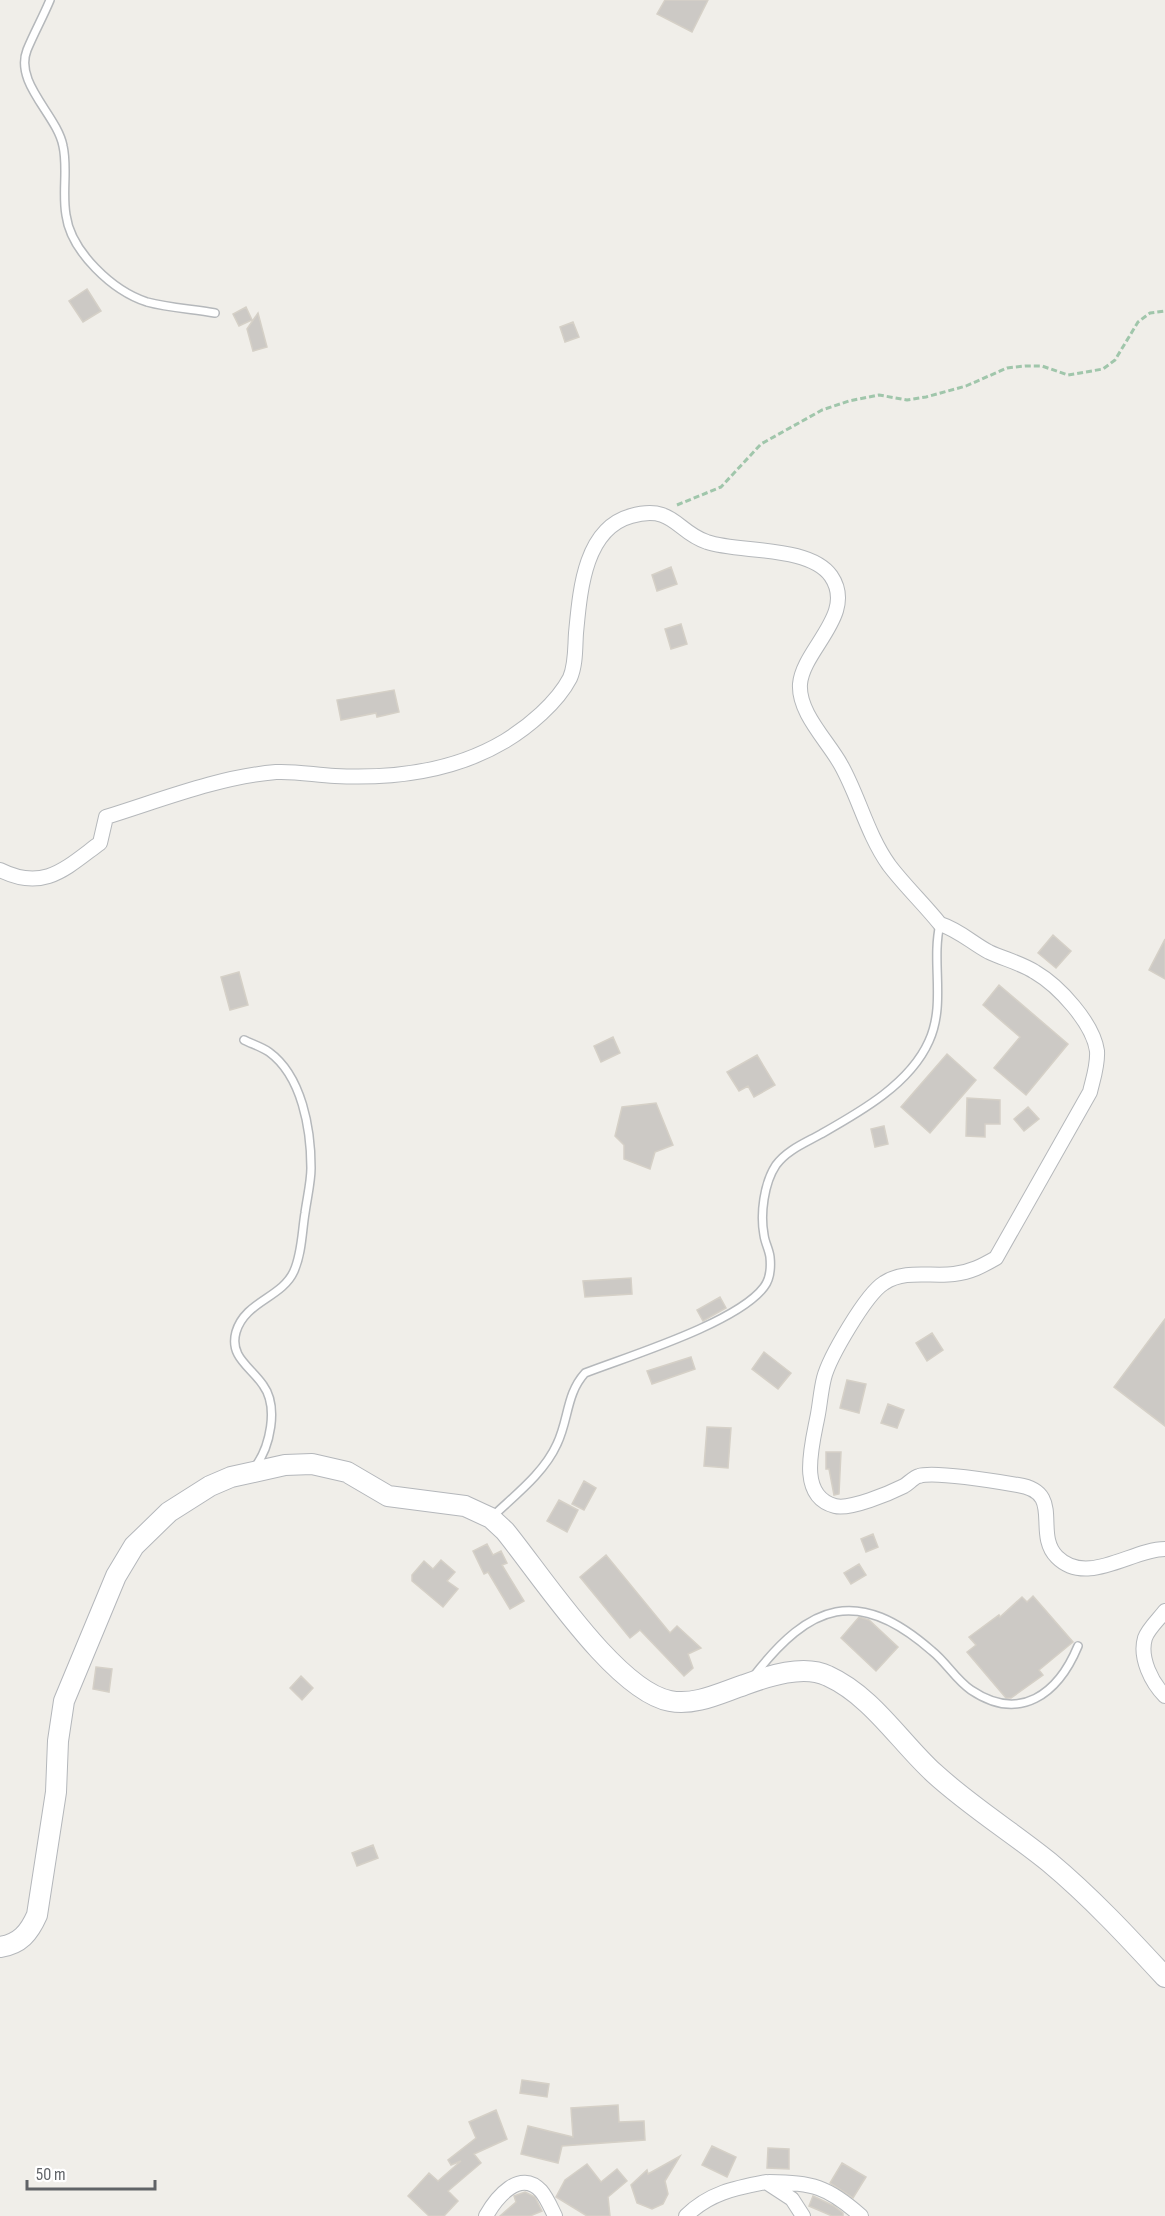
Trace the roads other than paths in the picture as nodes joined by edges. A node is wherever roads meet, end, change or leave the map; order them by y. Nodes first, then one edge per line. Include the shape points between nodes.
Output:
1 (50, 0) edge
2 (215, 313) dead end
3 (0, 870) edge
4 (940, 924) junction
5 (244, 1040) dead end
6 (252, 1471) junction
7 (491, 1518) junction
8 (1165, 1549) edge
9 (1165, 1611) edge
10 (1078, 1646) dead end
11 (748, 1683) junction
12 (1165, 1696) edge
13 (0, 1947) edge
14 (1165, 1977) edge
15 (766, 2182) junction
16 (486, 2216) edge
17 (555, 2216) edge
18 (686, 2216) edge
19 (803, 2216) edge
20 (861, 2216) edge

1 - 2 lane via 25,64 29,81 63,145 66,216 73,237 86,256 122,289 147,302
3 - 4 street via 14,877 51,877 100,843 105,817 202,787 274,772 391,777 421,773 461,762 503,742 553,700 571,675 579,606 597,539 614,523 632,516 663,514 707,542 785,554 816,564 830,574 837,601 834,616 805,667 800,686 805,705 842,765 889,864
4 - 7 lane via 936,1007 930,1040 916,1063 892,1088 787,1154 776,1166 762,1213 771,1271 765,1287 709,1325 585,1372 569,1399 557,1447 544,1466
4 - 8 street via 1037,973 1073,1005 1091,1033 1097,1051 1096,1068 1090,1092 996,1258 975,1270 953,1274 902,1275 882,1284 860,1310 824,1377 812,1450 811,1477 816,1493 838,1507 859,1504 919,1476 1019,1485 1042,1496 1050,1544 1056,1556 1070,1565 1104,1566 1142,1552
5 - 6 lane via 268,1052 286,1068 307,1120 311,1169 294,1272 246,1313 237,1329 234,1345 239,1358 265,1387 270,1412 269,1438
6 - 7 street via 294,1465 330,1466 388,1496 465,1506
6 - 13 street via 210,1486 169,1512 134,1546 116,1576 64,1701 56,1792 38,1915 22,1939
7 - 11 street via 506,1531 587,1635 638,1688 671,1702 690,1703
9 - 12 street via 1145,1638 1144,1660 1156,1687
10 - 11 lane via 1068,1671 1045,1694 1022,1704 997,1703 970,1689 898,1623 853,1609 830,1611 786,1640
11 - 14 street via 807,1671 842,1682 935,1774 1091,1898
15 - 18 street via 715,2194
15 - 19 street via 792,2199
15 - 20 street via 800,2181 823,2188
16 - 17 street via 505,2190 530,2183 540,2190

